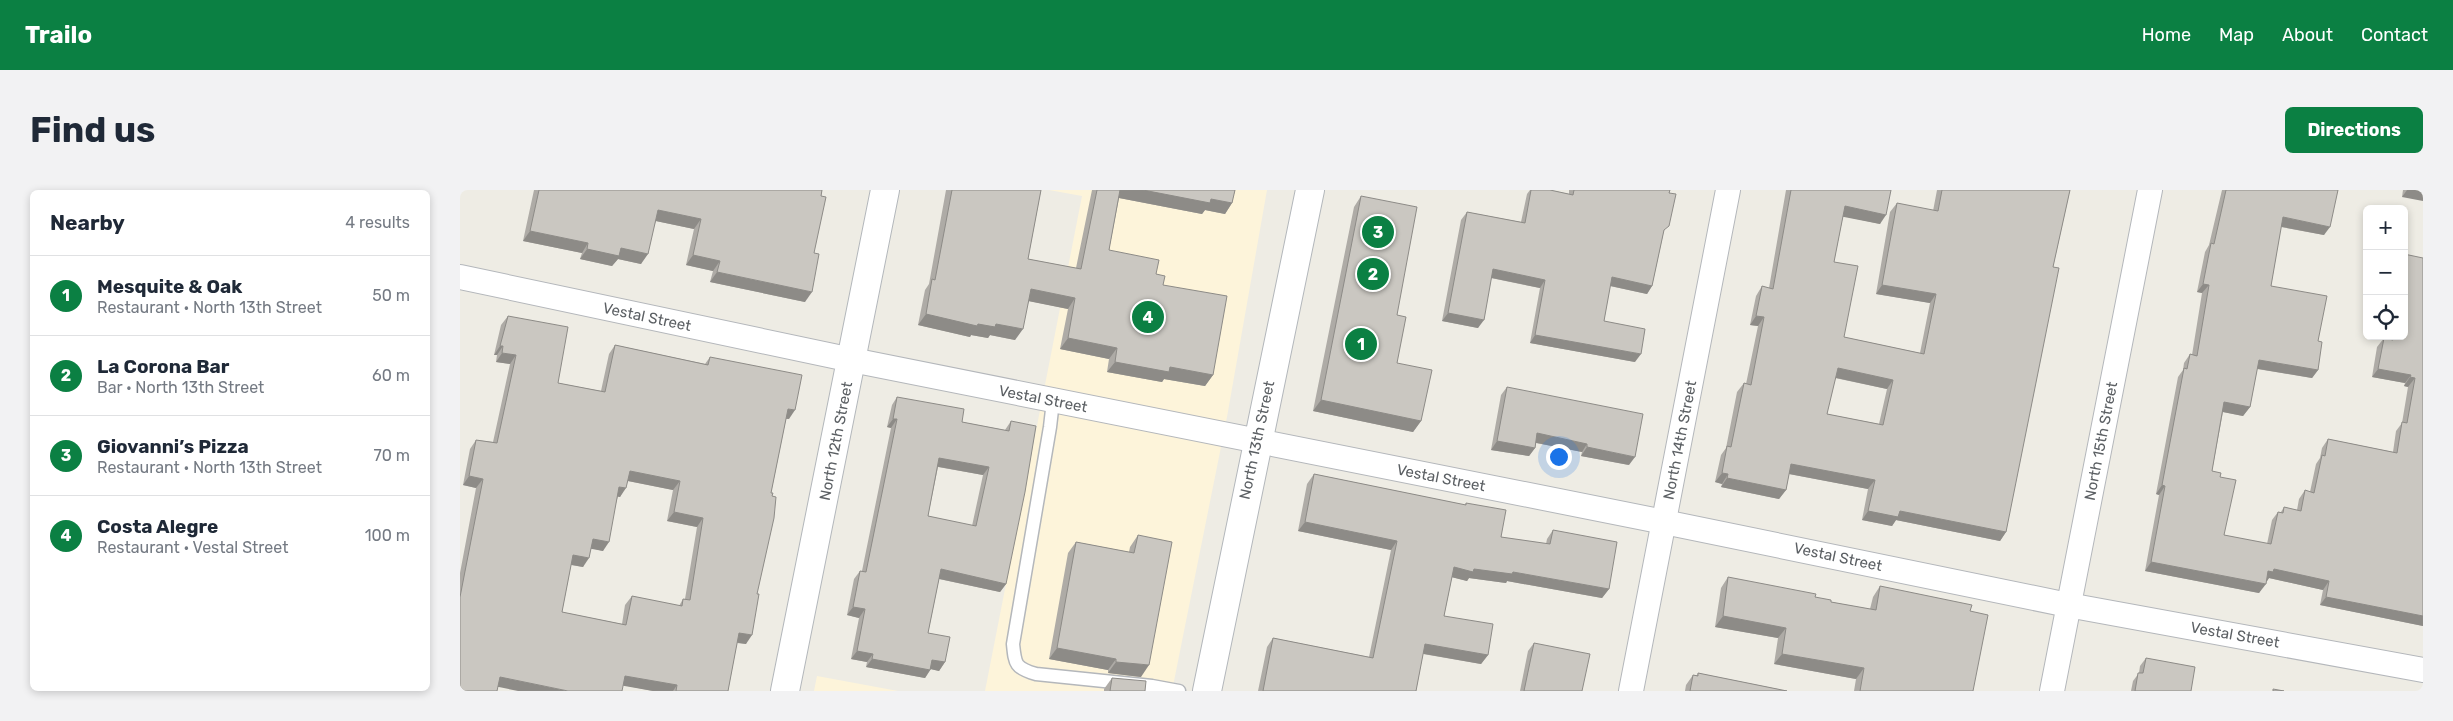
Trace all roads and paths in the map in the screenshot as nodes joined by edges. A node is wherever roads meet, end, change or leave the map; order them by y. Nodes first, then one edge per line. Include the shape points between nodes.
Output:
1 (885, 190) edge
2 (1310, 190) edge
3 (1728, 190) edge
4 (2150, 190) edge
5 (460, 278) edge
6 (852, 360) junction
7 (1053, 401) junction
8 (1256, 442) junction
9 (1664, 522) junction
10 (2068, 605) junction
11 (2423, 670) edge
12 (785, 691) edge
13 (1179, 691) edge
14 (1207, 691) edge
15 (1631, 691) edge
16 (2052, 691) edge

1 - 6 main road, North 12th Street
2 - 8 main road, North 13th Street
3 - 9 street, North 14th Street
4 - 10 street, North 15th Street
5 - 6 street, Vestal Street
6 - 7 street, Vestal Street
6 - 12 main road, North 12th Street
7 - 8 street, Vestal Street
7 - 13 lane via 1013,644 1015,662 1023,670 1036,674
8 - 9 street, Vestal Street
8 - 14 main road, North 13th Street
9 - 10 street, Vestal Street
9 - 15 street, North 14th Street
10 - 11 street, Vestal Street
10 - 16 street, North 15th Street

